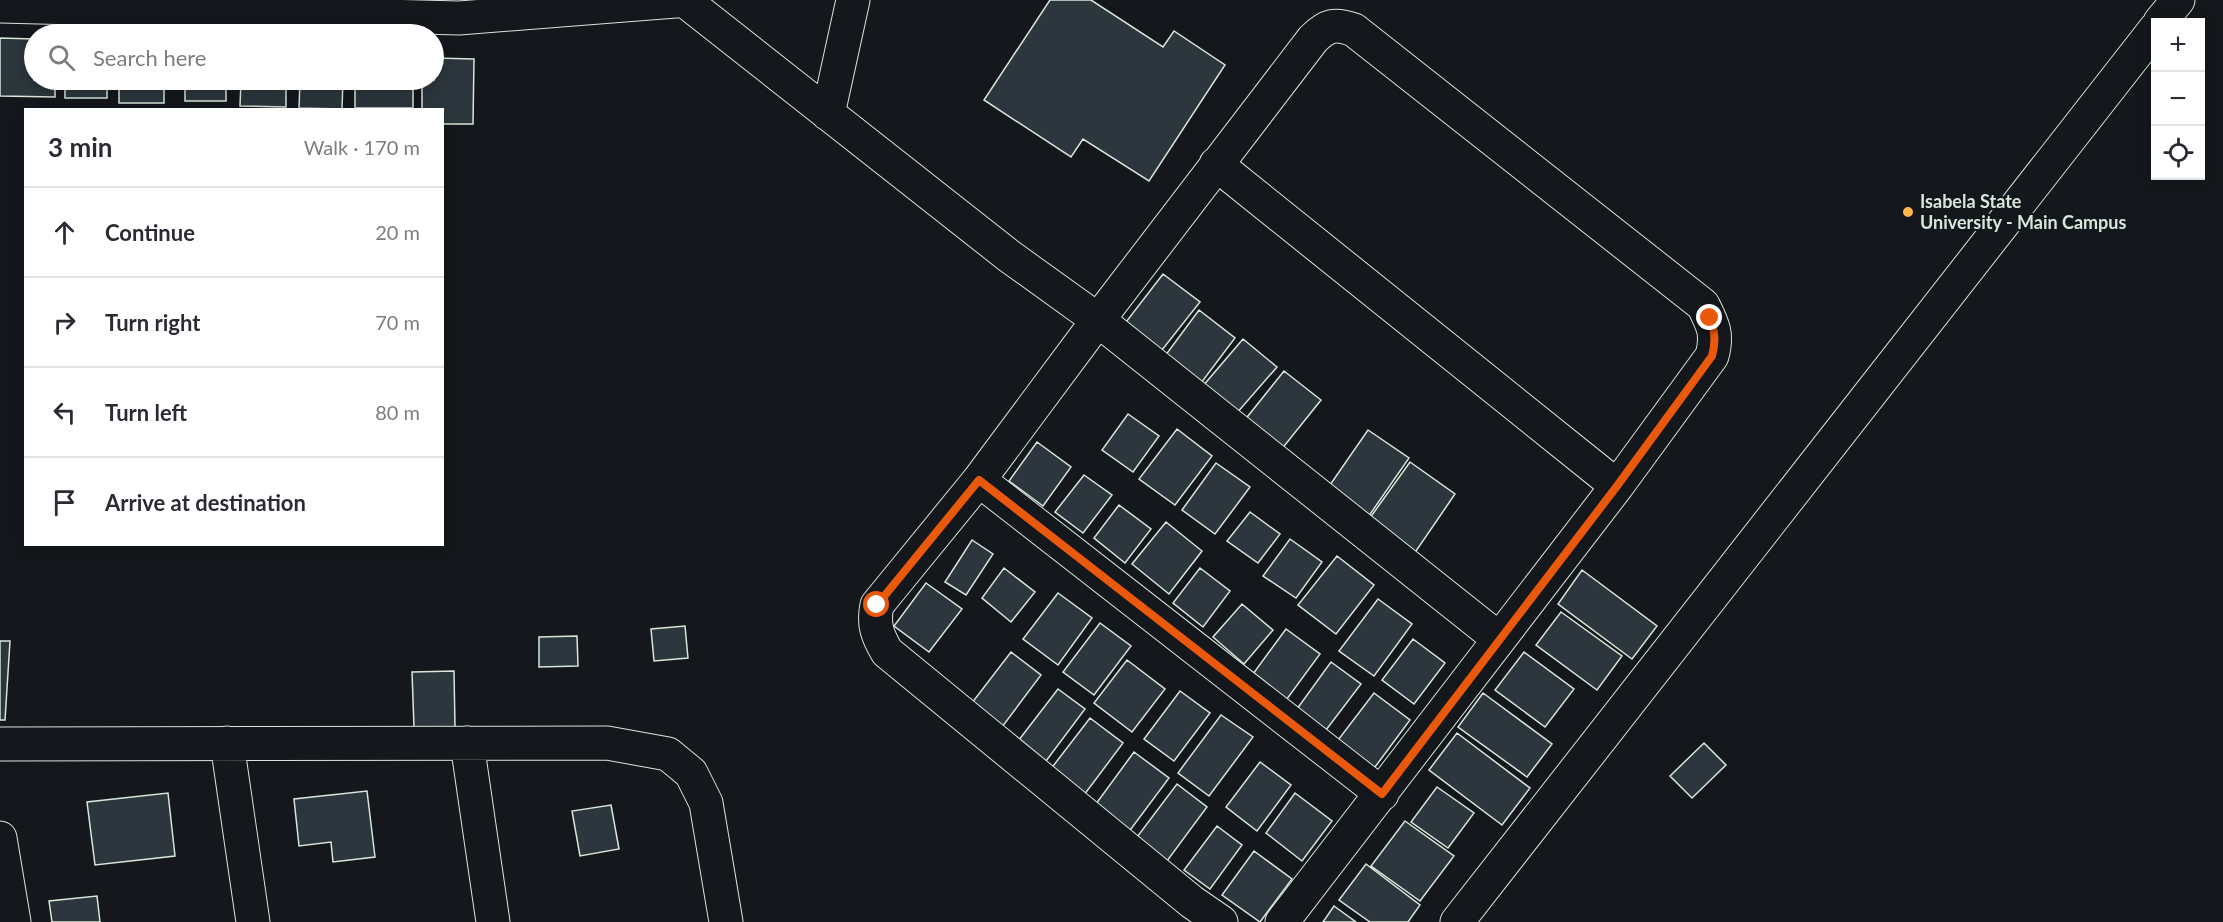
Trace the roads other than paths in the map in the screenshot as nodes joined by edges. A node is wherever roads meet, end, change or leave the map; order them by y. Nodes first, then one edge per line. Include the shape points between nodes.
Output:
1 (686, 0) edge
2 (853, 0) edge
3 (2178, 0) edge
4 (0, 6) edge
5 (2163, 18) edge
6 (2151, 34) edge
7 (828, 114) junction
8 (1216, 164) junction
9 (1098, 320) junction
10 (979, 480) junction
11 (1617, 486) junction
12 (1499, 639) junction
13 (227, 743) junction
14 (467, 743) junction
15 (0, 744) edge
16 (1382, 794) junction
17 (0, 838) edge
18 (14, 922) edge
19 (253, 922) edge
20 (493, 922) edge
21 (726, 922) edge
22 (1221, 922) edge
23 (1282, 922) edge
24 (1457, 922) edge

1 - 4 street via 459,18
1 - 7 street
2 - 7 street
3 - 5 street
6 - 24 street
7 - 9 street via 1009,256
8 - 9 street
8 - 11 street
8 - 11 street via 1323,28 1342,26 1354,30 1703,305 1715,332 1712,356
9 - 10 street
9 - 12 street
10 - 16 street
10 - 22 street via 877,605 874,622 886,652
11 - 12 street
12 - 16 street
13 - 14 street
13 - 15 street
13 - 19 street
14 - 20 street
14 - 21 street via 607,743 668,754 691,773 706,803
16 - 23 street
17 - 18 street

